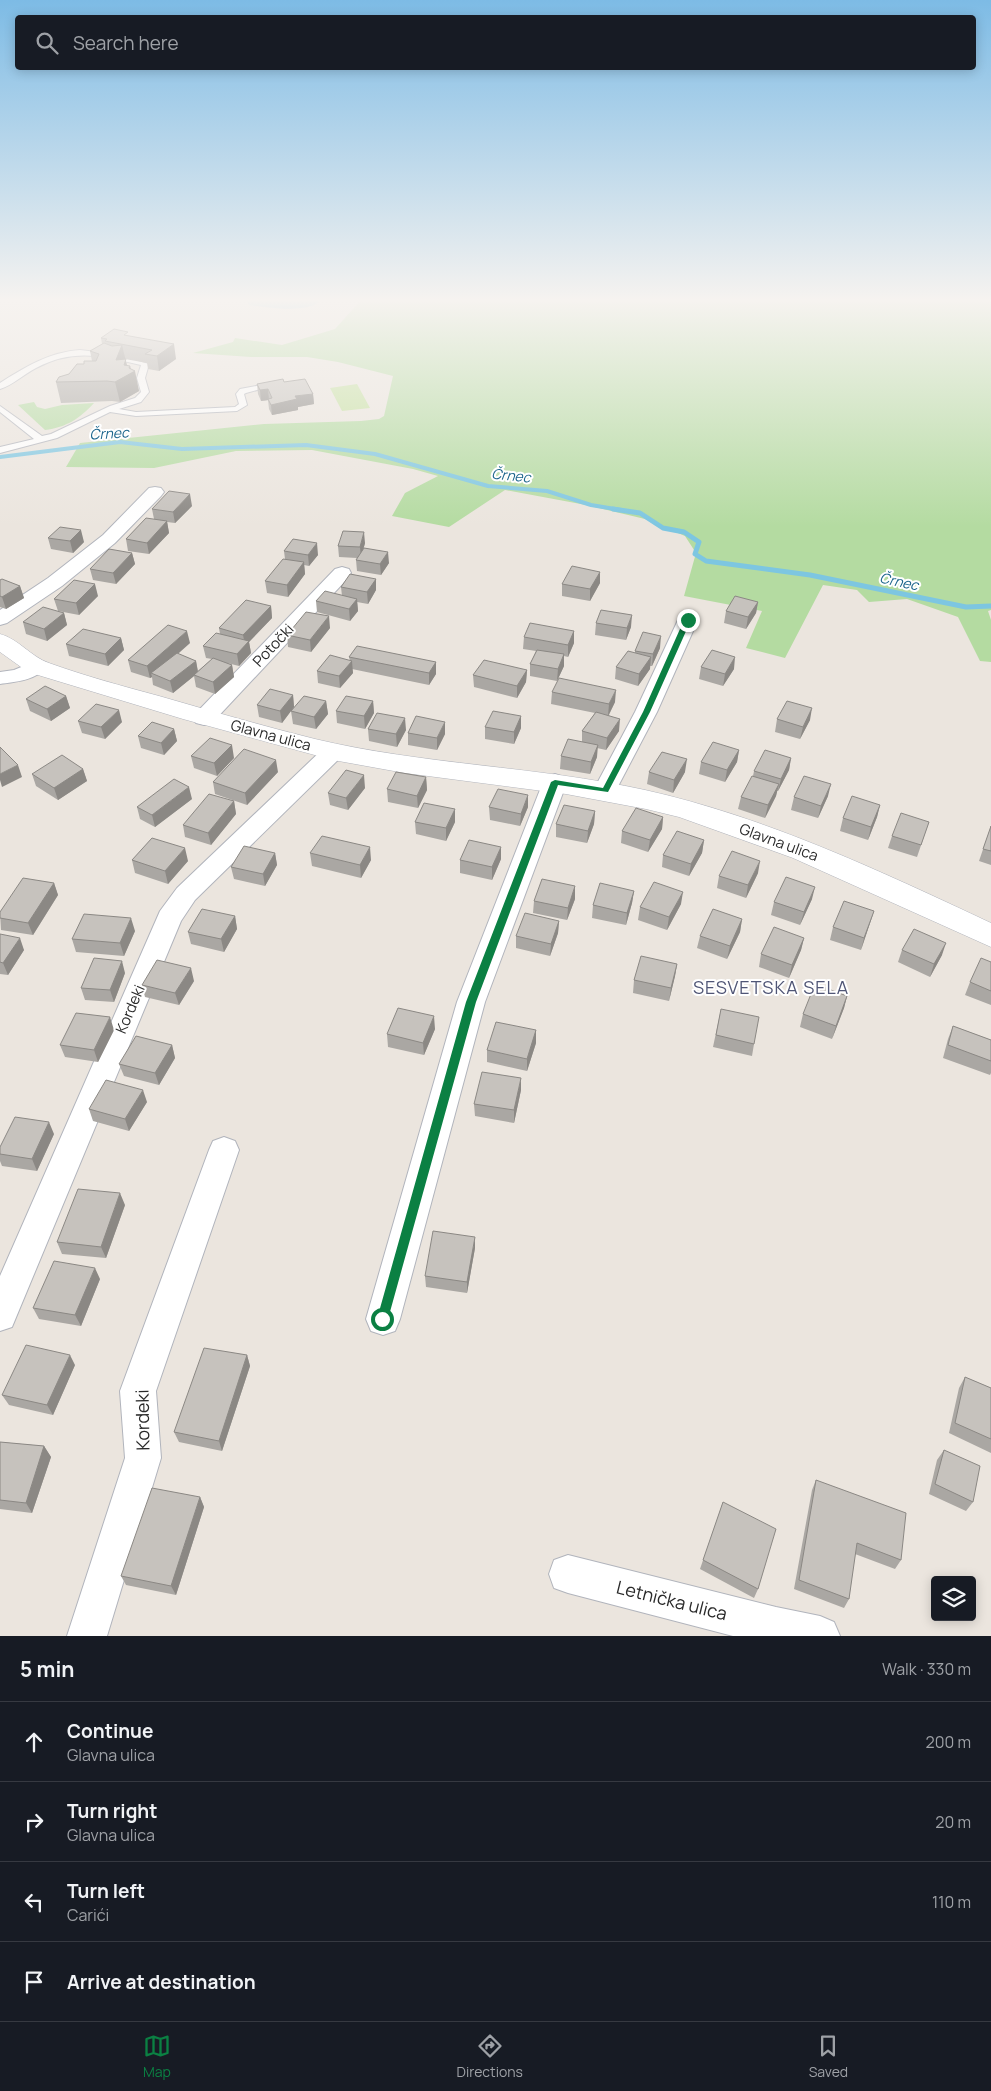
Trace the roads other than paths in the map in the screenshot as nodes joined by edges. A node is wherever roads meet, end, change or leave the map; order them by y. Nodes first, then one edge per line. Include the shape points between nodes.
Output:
1 (19, 374) edge
2 (141, 374) edge
3 (286, 383) edge
4 (0, 386) edge
5 (0, 408) edge
6 (108, 410) junction
7 (40, 439) junction
8 (0, 450) edge
9 (155, 492) dead end
10 (342, 573) dead end
11 (0, 619) edge
12 (688, 620) dead end
13 (0, 641) edge
14 (36, 667) junction
15 (0, 678) edge
16 (204, 718) junction
17 (334, 752) junction
18 (555, 782) junction
19 (605, 791) junction
20 (991, 936) edge
21 (224, 1150) dead end
22 (0, 1315) edge
23 (382, 1319) dead end
24 (568, 1574) dead end
25 (774, 1632) edge
26 (87, 1636) edge
27 (820, 1636) edge

1 - 4 lane
2 - 6 lane via 144,392 138,400
3 - 6 lane via 243,391 240,394 244,405 236,409 136,414
5 - 7 lane
6 - 7 lane via 54,436
7 - 8 lane
9 - 11 street via 109,539 55,582
10 - 16 street, Potočki
12 - 19 street
13 - 14 street, Glavna ulica
14 - 15 street via 19,675
14 - 16 street, Glavna ulica
16 - 17 street, Glavna ulica
17 - 18 street, Glavna ulica
17 - 22 street, Kordeki via 192,888 169,918
18 - 19 street, Glavna ulica
18 - 23 street via 471,1002
19 - 20 street, Glavna ulica via 684,809 796,847
21 - 26 street, Kordeki via 138,1391 144,1458
24 - 25 street, Letnička ulica
25 - 27 street, Letnička ulica

